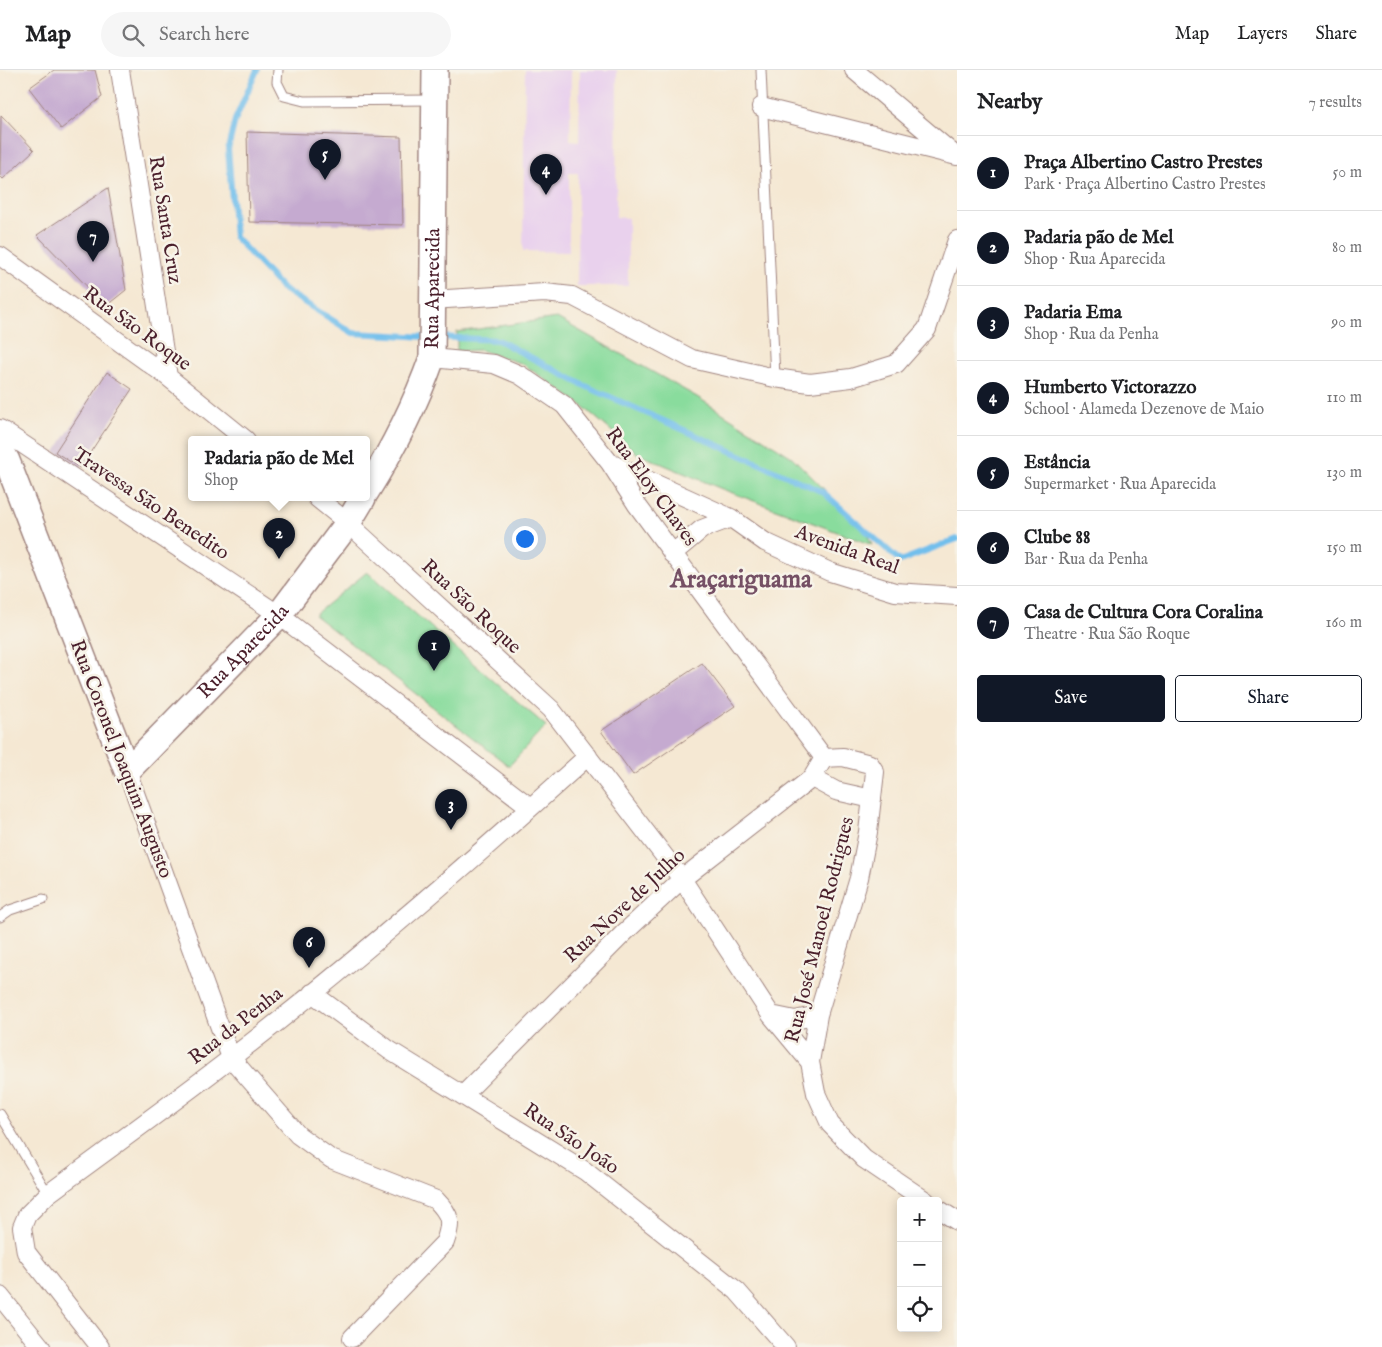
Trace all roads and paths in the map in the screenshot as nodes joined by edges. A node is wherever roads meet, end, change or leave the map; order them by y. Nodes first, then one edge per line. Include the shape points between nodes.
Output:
1 (120, 70) edge
2 (278, 70) edge
3 (435, 70) edge
4 (761, 70) edge
5 (854, 70) edge
6 (434, 100) junction
7 (761, 108) junction
8 (956, 158) edge
9 (957, 240) edge
10 (0, 256) edge
11 (432, 309) junction
12 (432, 358) junction
13 (168, 376) junction
14 (775, 378) junction
15 (0, 429) edge
16 (241, 436) edge
17 (3, 454) edge
18 (610, 464) junction
19 (370, 485) edge
20 (321, 501) edge
21 (361, 501) edge
22 (731, 518) junction
23 (348, 523) junction
24 (672, 554) junction
25 (957, 596) edge
26 (279, 615) junction
27 (588, 756) junction
28 (824, 758) junction
29 (127, 771) junction
30 (812, 778) junction
31 (872, 799) junction
32 (530, 807) junction
33 (682, 879) junction
34 (43, 899) dead end
35 (0, 917) edge
36 (312, 993) junction
37 (771, 1015) junction
38 (818, 1015) junction
39 (231, 1058) junction
40 (810, 1062) junction
41 (463, 1095) junction
42 (0, 1114) edge
43 (48, 1194) junction
44 (920, 1197) edge
45 (942, 1212) edge
46 (957, 1221) edge
47 (0, 1296) edge
48 (352, 1338) dead end
49 (41, 1347) edge
50 (100, 1347) edge
51 (786, 1347) edge

1 - 13 street, Rua Santa Cruz
2 - 6 lane via 277,82 284,96 304,101
3 - 6 street, Rua Aparecida
4 - 7 lane
5 - 8 street
6 - 11 street, Rua Aparecida
7 - 8 street
7 - 14 lane
9 - 14 street via 927,329 896,364 850,378 810,383
10 - 13 street, Rua São Roque
11 - 12 street, Rua Aparecida
11 - 14 street via 545,292 572,296 692,358
12 - 18 street, Rua Eloy Chaves via 494,364 520,375 564,405
12 - 19 street, Rua Aparecida via 420,393
13 - 16 street, Rua São Roque
15 - 17 street, Rua Coronel Joaquim Augusto
15 - 26 street, Travessa São Benedito
17 - 29 street, Rua Coronel Joaquim Augusto
18 - 22 street, Avenida Real
18 - 24 street, Rua Eloy Chaves
20 - 23 street, Rua São Roque
21 - 23 street, Rua Aparecida
22 - 24 street via 702,529
22 - 25 street, Avenida Real via 765,542 830,572 895,592
23 - 26 street, Rua Aparecida
23 - 27 street, Rua São Roque via 551,710
24 - 28 street, Rua Eloy Chaves
26 - 29 street, Rua Aparecida
26 - 32 street, Travessa São Benedito
27 - 32 street, Rua da Penha
27 - 33 street, Rua São Roque
28 - 30 street, Rua Nove de Julho
28 - 31 street, Rua José Manoel Rodrigues via 843,757 870,764 875,772
29 - 39 street, Rua Coronel Joaquim Augusto
30 - 31 street, Rua José Manoel Rodrigues via 836,791
30 - 33 street, Rua Nove de Julho
31 - 38 street, Rua José Manoel Rodrigues via 859,878
32 - 36 street, Rua da Penha
33 - 37 street, Rua São Roque
33 - 41 street, Rua Nove de Julho
34 - 35 lane via 10,910
36 - 39 street, Rua da Penha
36 - 41 street, Rua São João via 389,1050
37 - 38 street via 795,1020
37 - 40 street, Rua São Roque
38 - 40 street, Rua José Manoel Rodrigues
39 - 43 street, Rua da Penha
39 - 48 street via 298,1135 331,1159 436,1200 447,1211 450,1227 445,1242
40 - 44 street, Rua José Manoel Rodrigues via 816,1093 830,1124 864,1159
41 - 51 street, Rua São João via 585,1171 737,1290
42 - 43 lane
43 - 50 street, Rua da Penha via 26,1215 22,1227 26,1252
45 - 46 street
47 - 49 street

